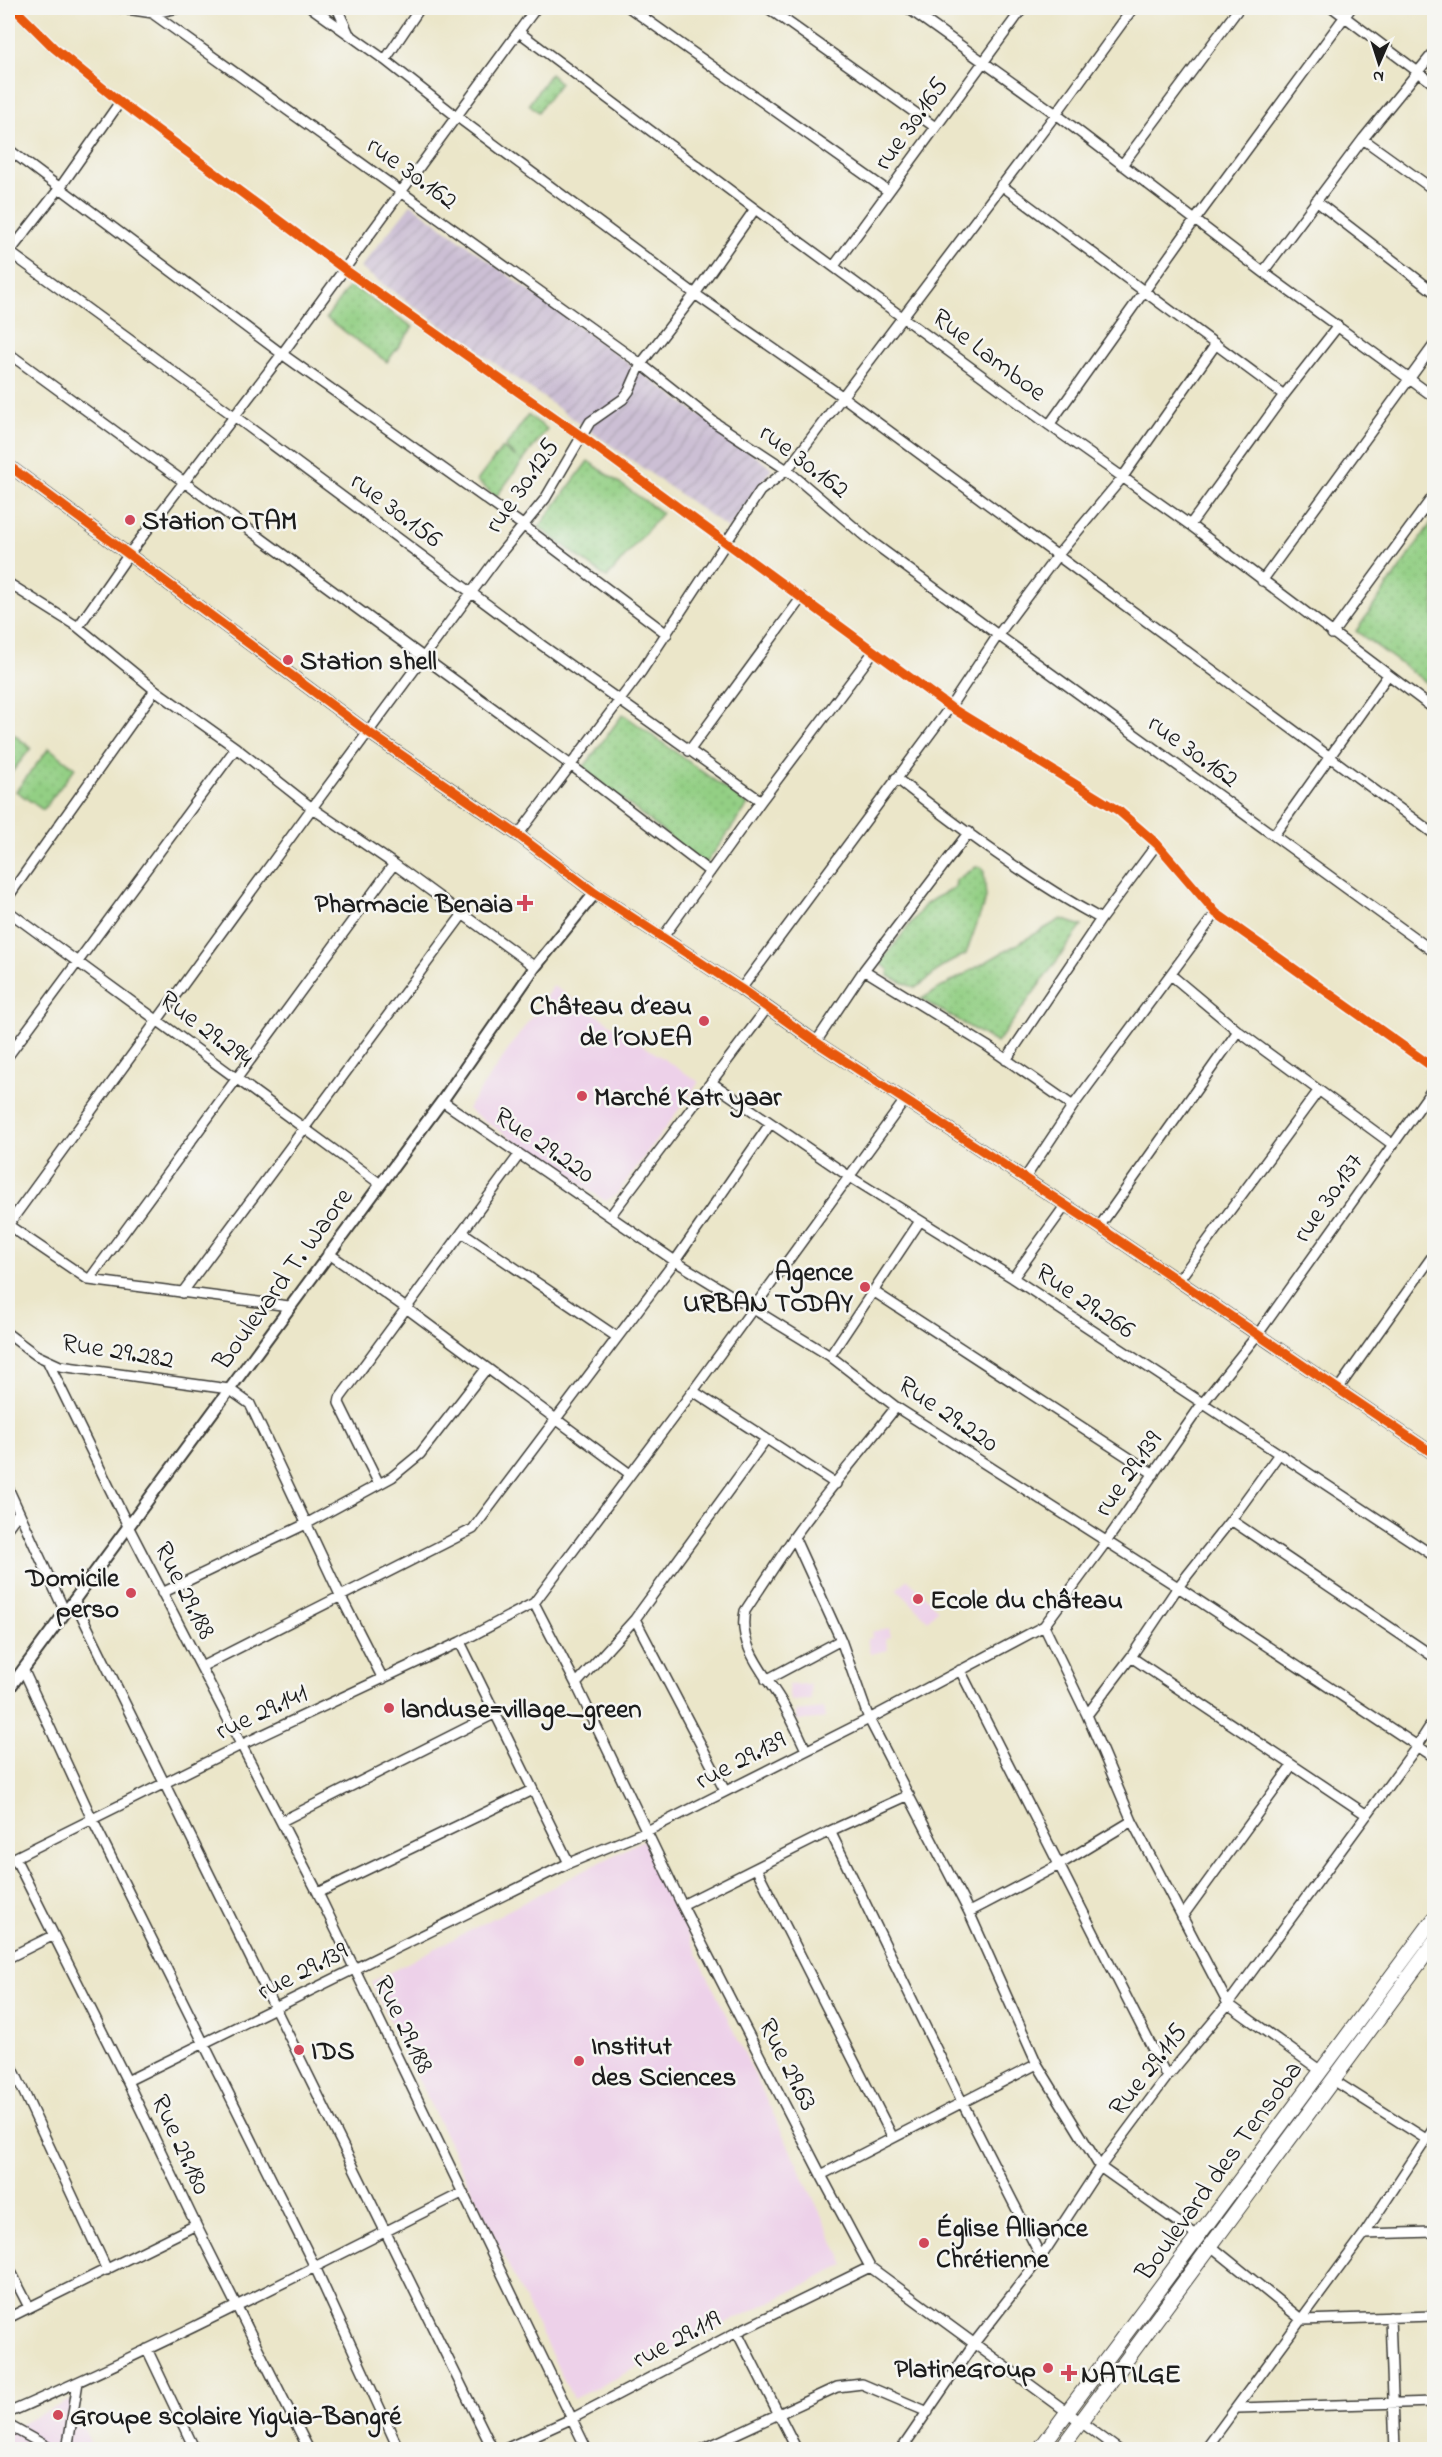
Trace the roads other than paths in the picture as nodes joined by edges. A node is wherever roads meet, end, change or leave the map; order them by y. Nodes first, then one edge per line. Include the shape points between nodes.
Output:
1 (14, 8) edge
2 (120, 8) edge
3 (178, 8) edge
4 (312, 8) edge
5 (337, 8) edge
6 (420, 8) edge
7 (537, 8) edge
8 (630, 8) edge
9 (768, 8) edge
10 (908, 8) edge
11 (1023, 8) edge
12 (1133, 8) edge
13 (1239, 8) edge
14 (1333, 8) edge
15 (1351, 8) edge
16 (149, 10) edge
17 (1345, 16) junction
18 (519, 32) junction
19 (349, 34) junction
20 (1434, 52) edge
21 (385, 60) junction
22 (983, 62) junction
23 (1419, 73) junction
24 (1434, 84) edge
25 (120, 102) junction
26 (1056, 114) junction
27 (456, 116) junction
28 (935, 127) junction
29 (1364, 139) junction
30 (8, 149) edge
31 (1122, 165) junction
32 (1001, 185) junction
33 (60, 189) junction
34 (1434, 190) edge
35 (401, 191) junction
36 (888, 191) junction
37 (1316, 201) junction
38 (755, 209) junction
39 (1195, 220) junction
40 (8, 252) edge
41 (834, 266) junction
42 (344, 270) junction
43 (1263, 272) junction
44 (1146, 290) junction
45 (1434, 292) edge
46 (695, 294) junction
47 (902, 317) junction
48 (1338, 326) junction
49 (1216, 344) junction
50 (1434, 345) edge
51 (8, 353) edge
52 (282, 354) junction
53 (641, 364) junction
54 (1409, 379) junction
55 (1284, 395) junction
56 (843, 397) junction
57 (1434, 397) edge
58 (234, 416) junction
59 (1048, 425) junction
60 (580, 436) junction
61 (8, 465) edge
62 (787, 470) junction
63 (1122, 478) junction
64 (184, 482) junction
65 (1434, 495) edge
66 (1190, 525) junction
67 (524, 526) junction
68 (727, 543) junction
69 (129, 554) junction
70 (1057, 556) junction
71 (1262, 581) junction
72 (8, 583) edge
73 (472, 593) junction
74 (802, 597) junction
75 (78, 627) junction
76 (667, 634) junction
77 (1332, 634) junction
78 (998, 635) junction
79 (874, 651) junction
80 (424, 659) junction
81 (1388, 675) junction
82 (155, 690) junction
83 (619, 701) junction
84 (950, 707) junction
85 (1434, 709) edge
86 (368, 732) junction
87 (236, 748) junction
88 (689, 751) junction
89 (1330, 756) junction
90 (572, 766) junction
91 (896, 777) junction
92 (761, 801) junction
93 (312, 808) junction
94 (969, 832) junction
95 (1434, 834) edge
96 (518, 835) junction
97 (1274, 835) junction
98 (1157, 844) junction
99 (394, 864) junction
100 (710, 872) junction
101 (595, 893) junction
102 (8, 897) edge
103 (8, 910) edge
104 (1216, 913) junction
105 (463, 914) junction
106 (1101, 919) junction
107 (663, 937) junction
108 (1434, 952) edge
109 (77, 960) junction
110 (535, 967) junction
111 (864, 970) junction
112 (1171, 975) junction
113 (741, 989) junction
114 (767, 1008) junction
115 (158, 1019) junction
116 (1238, 1030) junction
117 (816, 1042) junction
118 (8, 1056) edge
119 (1006, 1060) junction
120 (1434, 1068) edge
121 (236, 1078) junction
122 (711, 1083) junction
123 (1434, 1088) edge
124 (1319, 1090) junction
125 (905, 1100) junction
126 (442, 1101) junction
127 (1073, 1106) junction
128 (770, 1124) junction
129 (302, 1128) junction
130 (1392, 1144) junction
131 (519, 1155) junction
132 (850, 1177) junction
133 (1025, 1178) junction
134 (379, 1183) junction
135 (1065, 1206) junction
136 (611, 1215) junction
137 (920, 1221) junction
138 (8, 1225) edge
139 (1099, 1227) junction
140 (462, 1232) junction
141 (328, 1253) junction
142 (1434, 1254) edge
143 (675, 1261) junction
144 (1013, 1278) junction
145 (89, 1280) junction
146 (1178, 1281) junction
147 (873, 1291) junction
148 (182, 1293) junction
149 (289, 1306) junction
150 (406, 1308) junction
151 (753, 1308) junction
152 (8, 1334) edge
153 (1258, 1334) junction
154 (617, 1337) junction
155 (830, 1356) junction
156 (48, 1362) junction
157 (486, 1369) junction
158 (229, 1389) junction
159 (1338, 1389) junction
160 (693, 1391) junction
161 (1202, 1404) junction
162 (896, 1407) junction
163 (556, 1420) junction
164 (766, 1439) junction
165 (1279, 1454) junction
166 (1434, 1454) edge
167 (630, 1474) junction
168 (1154, 1474) junction
169 (380, 1484) junction
170 (836, 1484) junction
171 (8, 1488) edge
172 (19, 1512) junction
173 (1231, 1520) junction
174 (306, 1524) junction
175 (128, 1526) junction
176 (8, 1527) edge
177 (794, 1537) junction
178 (1106, 1542) junction
179 (1434, 1556) edge
180 (1178, 1587) junction
181 (162, 1593) junction
182 (341, 1597) junction
183 (74, 1600) junction
184 (534, 1604) junction
185 (65, 1612) junction
186 (635, 1619) junction
187 (1044, 1626) junction
188 (841, 1640) junction
189 (460, 1642) junction
190 (1131, 1657) junction
191 (1434, 1657) edge
192 (201, 1667) junction
193 (23, 1669) junction
194 (960, 1670) junction
195 (383, 1679) junction
196 (766, 1680) junction
197 (576, 1684) junction
198 (8, 1688) edge
199 (494, 1714) junction
200 (1088, 1715) junction
201 (869, 1719) junction
202 (1434, 1720) edge
203 (241, 1745) junction
204 (1418, 1745) junction
205 (806, 1750) junction
206 (1434, 1757) edge
207 (1292, 1766) junction
208 (165, 1783) junction
209 (532, 1790) junction
210 (725, 1791) junction
211 (909, 1795) junction
212 (1367, 1815) junction
213 (92, 1819) junction
214 (282, 1821) junction
215 (1132, 1821) junction
216 (647, 1831) junction
217 (830, 1831) junction
218 (11, 1859) edge
219 (569, 1863) junction
220 (1059, 1865) junction
221 (756, 1868) junction
222 (318, 1893) junction
223 (682, 1905) junction
224 (969, 1912) junction
225 (1182, 1917) junction
226 (1434, 1919) edge
227 (52, 1936) junction
228 (1434, 1943) edge
229 (8, 1958) edge
230 (354, 1969) junction
231 (1228, 2004) junction
232 (277, 2008) junction
233 (203, 2044) junction
234 (8, 2058) edge
235 (1037, 2064) junction
236 (1321, 2071) junction
237 (1167, 2077) junction
238 (1333, 2080) junction
239 (127, 2081) junction
240 (962, 2102) junction
241 (1434, 2128) edge
242 (893, 2138) junction
243 (1430, 2139) edge
244 (1100, 2167) junction
245 (821, 2175) junction
246 (462, 2193) junction
247 (195, 2225) junction
248 (386, 2231) junction
249 (1434, 2232) edge
250 (1364, 2234) junction
251 (1199, 2237) junction
252 (1211, 2246) junction
253 (1041, 2258) junction
254 (8, 2266) edge
255 (315, 2267) junction
256 (870, 2267) junction
257 (107, 2270) junction
258 (238, 2306) junction
259 (29, 2307) junction
260 (1434, 2316) edge
261 (1390, 2317) junction
262 (8, 2318) edge
263 (1302, 2320) junction
264 (737, 2332) junction
265 (975, 2342) junction
266 (147, 2349) junction
267 (78, 2382) junction
268 (1434, 2402) edge
269 (1394, 2403) junction
270 (1238, 2408) junction
271 (928, 2412) junction
272 (1068, 2412) junction
273 (8, 2413) edge
274 (777, 2413) junction
275 (573, 2418) junction
276 (1080, 2421) junction
277 (8, 2425) edge
278 (53, 2450) edge
279 (66, 2450) edge
280 (195, 2450) edge
281 (309, 2450) edge
282 (399, 2450) edge
283 (493, 2450) edge
284 (503, 2450) edge
285 (587, 2450) edge
286 (701, 2450) edge
287 (797, 2450) edge
288 (901, 2450) edge
289 (1039, 2450) edge
290 (1060, 2450) edge
291 (1119, 2450) edge
292 (1205, 2450) edge
293 (1395, 2450) edge

1 - 25 street via 54,48
2 - 16 street
3 - 16 street
4 - 19 street
5 - 19 street
6 - 21 street
7 - 18 street
8 - 36 street
9 - 28 street
10 - 22 street
11 - 22 street, rue 30.165
12 - 26 street
13 - 31 street
14 - 17 street
15 - 17 street
16 - 35 street, rue 30.162
17 - 23 street
17 - 39 street
18 - 27 street
18 - 38 street, Rue Lamboe
19 - 21 street
20 - 23 street
21 - 27 street
22 - 26 street
22 - 28 street, rue 30.165
23 - 24 street
23 - 29 street
25 - 33 street
25 - 42 street
26 - 31 street
26 - 32 street
27 - 35 street
27 - 46 street
28 - 36 street, rue 30.165
29 - 34 street
29 - 37 street
30 - 33 street
31 - 39 street
32 - 44 street
32 - 47 street
33 - 40 street
33 - 52 street
35 - 42 street
35 - 53 street, rue 30.162
36 - 41 street, rue 30.165
37 - 43 street
37 - 45 street
38 - 41 street, Rue Lamboe
38 - 46 street, rue 30.125
39 - 43 street
39 - 44 street
40 - 58 street, rue 30.156
41 - 47 street, Rue Lamboe
42 - 52 street
42 - 60 street
43 - 48 street
44 - 49 street
44 - 59 street
46 - 53 street, rue 30.125
46 - 56 street
47 - 56 street
47 - 59 street, Rue Lamboe
48 - 54 street
48 - 55 street
49 - 55 street
49 - 63 street
50 - 54 street
51 - 64 street
52 - 58 street
52 - 67 street
53 - 60 street, rue 30.125 via 623,399 590,422
53 - 62 street, rue 30.162 via 714,422
54 - 57 street
54 - 71 street
55 - 66 street
56 - 62 street
56 - 70 street
58 - 64 street
58 - 73 street, rue 30.156
59 - 63 street, Rue Lamboe
60 - 67 street, rue 30.125 via 553,487
60 - 68 street
61 - 69 street
62 - 68 street via 760,491
62 - 78 street, rue 30.162 via 868,539
63 - 66 street, Rue Lamboe
63 - 70 street
64 - 69 street
64 - 80 street
65 - 77 street
66 - 71 street, Rue Lamboe
67 - 73 street, rue 30.125
67 - 76 street
68 - 74 street
68 - 76 street
69 - 75 street
69 - 86 street
70 - 78 street
70 - 89 street
71 - 77 street, Rue Lamboe
72 - 75 street
73 - 80 street, rue 30.125
73 - 83 street, rue 30.156
74 - 79 street
74 - 88 street
75 - 82 street
76 - 83 street
77 - 81 street, Rue Lamboe
78 - 84 street
78 - 97 street, rue 30.162
79 - 84 street
79 - 92 street
80 - 86 street, rue 30.125
80 - 90 street
81 - 85 street, Rue Lamboe
81 - 89 street
82 - 87 street
82 - 102 street
83 - 88 street, rue 30.156
83 - 90 street
84 - 91 street
84 - 98 street via 1119,812
86 - 93 street, rue 30.125
86 - 96 street
87 - 93 street
87 - 109 street
88 - 92 street, rue 30.156
89 - 95 street
89 - 97 street
90 - 96 street
90 - 100 street
91 - 94 street
91 - 113 street
92 - 100 street
93 - 99 street
93 - 115 street, rue 30.125
94 - 106 street via 1074,905
94 - 111 street
96 - 101 street
97 - 108 street, rue 30.162
98 - 104 street
98 - 106 street
99 - 105 street
99 - 121 street
100 - 107 street
101 - 107 street
101 - 110 street, Boulevard T. Waore
103 - 109 street, Rue 29.294
104 - 112 street
104 - 120 street
105 - 110 street
105 - 129 street
106 - 119 street
107 - 113 street
109 - 115 street, Rue 29.294
109 - 118 street
110 - 126 street, Boulevard T. Waore
111 - 117 street
111 - 119 street
112 - 116 street
112 - 127 street
113 - 114 street
114 - 117 street
114 - 122 street
115 - 121 street, Rue 29.294
115 - 138 street, rue 30.125
116 - 124 street
116 - 139 street
117 - 125 street
119 - 127 street
121 - 129 street, Rue 29.294
121 - 145 street
122 - 128 street, Rue 29.266
122 - 136 street
123 - 130 street, rue 30.137
124 - 130 street
124 - 146 street
125 - 132 street
125 - 133 street
126 - 131 street, Rue 29.220
126 - 134 street, Boulevard T. Waore
127 - 133 street
128 - 132 street, Rue 29.266
128 - 143 street
129 - 134 street, Rue 29.294
129 - 148 street
130 - 153 street, rue 30.137
131 - 136 street, Rue 29.220
131 - 140 street
132 - 137 street, Rue 29.266
132 - 151 street
133 - 135 street
134 - 141 street, Boulevard T. Waore
135 - 139 street
135 - 144 street
136 - 143 street, Rue 29.220
137 - 144 street, Rue 29.266
137 - 147 street
138 - 145 street
139 - 146 street
140 - 150 street
140 - 154 street
141 - 149 street, Boulevard T. Waore
141 - 150 street
142 - 159 street
143 - 151 street, Rue 29.220
143 - 154 street
144 - 161 street, Rue 29.266
145 - 148 street
146 - 153 street
147 - 155 street
147 - 168 street
148 - 149 street
149 - 158 street, Boulevard T. Waore
150 - 157 street
150 - 169 street via 339,1400
151 - 155 street, Rue 29.220
151 - 160 street
152 - 156 street, Rue 29.282
153 - 159 street
153 - 161 street, rue 29.139
154 - 163 street
155 - 162 street, Rue 29.220
156 - 158 street, Rue 29.282
156 - 175 street, Rue 29.188
157 - 163 street
157 - 169 street via 420,1454
158 - 174 street via 250,1404
158 - 175 street, Boulevard T. Waore
159 - 166 street
160 - 164 street
160 - 167 street
161 - 165 street, Rue 29.266
161 - 168 street, rue 29.139
162 - 170 street
162 - 178 street, Rue 29.220
163 - 167 street
163 - 182 street via 473,1529
164 - 170 street
164 - 186 street
165 - 173 street
165 - 179 street, Rue 29.266
167 - 184 street
168 - 178 street, rue 29.139
169 - 174 street
170 - 177 street
171 - 172 street
172 - 176 street
172 - 185 street
173 - 180 street
173 - 191 street
174 - 181 street
174 - 182 street
175 - 181 street, Rue 29.188
175 - 183 street, Boulevard T. Waore
177 - 188 street
177 - 196 street via 745,1611 743,1620 749,1650
178 - 180 street, Rue 29.220
178 - 187 street, rue 29.139
180 - 190 street
180 - 204 street, Rue 29.220
181 - 192 street, Rue 29.188
182 - 192 street
182 - 195 street
183 - 185 street, Boulevard T. Waore
183 - 208 street
184 - 189 street, rue 29.141
184 - 197 street, Rue 29.63
185 - 193 street, Boulevard T. Waore
186 - 197 street
186 - 210 street
187 - 194 street, rue 29.139
187 - 200 street
188 - 196 street
188 - 201 street
189 - 195 street, rue 29.141
189 - 199 street
190 - 200 street
190 - 207 street
192 - 203 street, Rue 29.188
193 - 198 street, Boulevard T. Waore
193 - 213 street
194 - 201 street, rue 29.139
194 - 220 street
195 - 203 street, rue 29.141
196 - 205 street via 783,1703
197 - 216 street, Rue 29.63
199 - 209 street
199 - 214 street
200 - 215 street
201 - 205 street, rue 29.139
201 - 211 street
202 - 204 street, Rue 29.115
203 - 208 street, rue 29.141
203 - 214 street, Rue 29.188
204 - 206 street, Rue 29.220
204 - 212 street, Rue 29.115
205 - 210 street, rue 29.139
207 - 212 street
207 - 225 street
208 - 213 street, rue 29.141
208 - 232 street
209 - 219 street
209 - 222 street
210 - 216 street, rue 29.139
211 - 217 street
211 - 224 street
212 - 231 street, Rue 29.115
213 - 218 street, rue 29.141
213 - 233 street
214 - 222 street, Rue 29.188
215 - 220 street
215 - 225 street
216 - 219 street, rue 29.139
216 - 223 street, Rue 29.63
217 - 221 street
217 - 240 street
218 - 227 street, Rue 29.180
219 - 230 street, rue 29.139
220 - 224 street
220 - 237 street
221 - 223 street
221 - 242 street
222 - 230 street, Rue 29.188
223 - 245 street, Rue 29.63
224 - 235 street
225 - 231 street
226 - 236 main road, Boulevard des Tensoba
227 - 229 street
227 - 239 street, Rue 29.180
228 - 238 main road, Boulevard des Tensoba
230 - 232 street, rue 29.139
230 - 246 street, Rue 29.188
231 - 236 street
231 - 237 street, Rue 29.115
232 - 233 street, rue 29.139
232 - 248 street
233 - 239 street, rue 29.139
233 - 255 street
234 - 257 street
235 - 240 street
235 - 244 street
236 - 251 main road, Boulevard des Tensoba
237 - 244 street, Rue 29.115
238 - 243 street
238 - 252 main road, Boulevard des Tensoba
239 - 247 street, Rue 29.180
240 - 242 street
240 - 253 street
241 - 243 street
242 - 245 street
243 - 250 street
244 - 251 street
244 - 253 street, Rue 29.115
245 - 256 street, Rue 29.63
246 - 248 street
246 - 275 street, Rue 29.188
247 - 257 street
247 - 258 street, Rue 29.180
248 - 255 street
248 - 283 street
249 - 250 street
250 - 263 street
251 - 272 main road, Boulevard des Tensoba
252 - 263 street
252 - 276 main road, Boulevard des Tensoba
253 - 265 street, Rue 29.115
254 - 259 street
255 - 258 street
255 - 282 street
256 - 264 street, rue 29.119
256 - 265 street, Rue 29.63
257 - 259 street
258 - 266 street
258 - 281 street, Rue 29.180
259 - 262 street
260 - 261 street
261 - 263 street
261 - 269 street
263 - 270 street
264 - 274 street
264 - 275 street, rue 29.119
265 - 271 street, Rue 29.115
265 - 272 street, Rue 29.63
266 - 267 street
266 - 280 street
267 - 273 street
267 - 279 street
268 - 269 street
269 - 270 street
269 - 293 street
270 - 292 street
271 - 274 street via 862,2384 837,2387
271 - 288 street, Rue 29.115
272 - 276 street, Rue 29.63
272 - 289 main road, Boulevard des Tensoba
274 - 286 street
274 - 287 street
275 - 284 street, rue 29.119
275 - 285 street, Rue 29.188
276 - 290 main road, Boulevard des Tensoba
276 - 291 street, Rue 29.63
277 - 278 street

